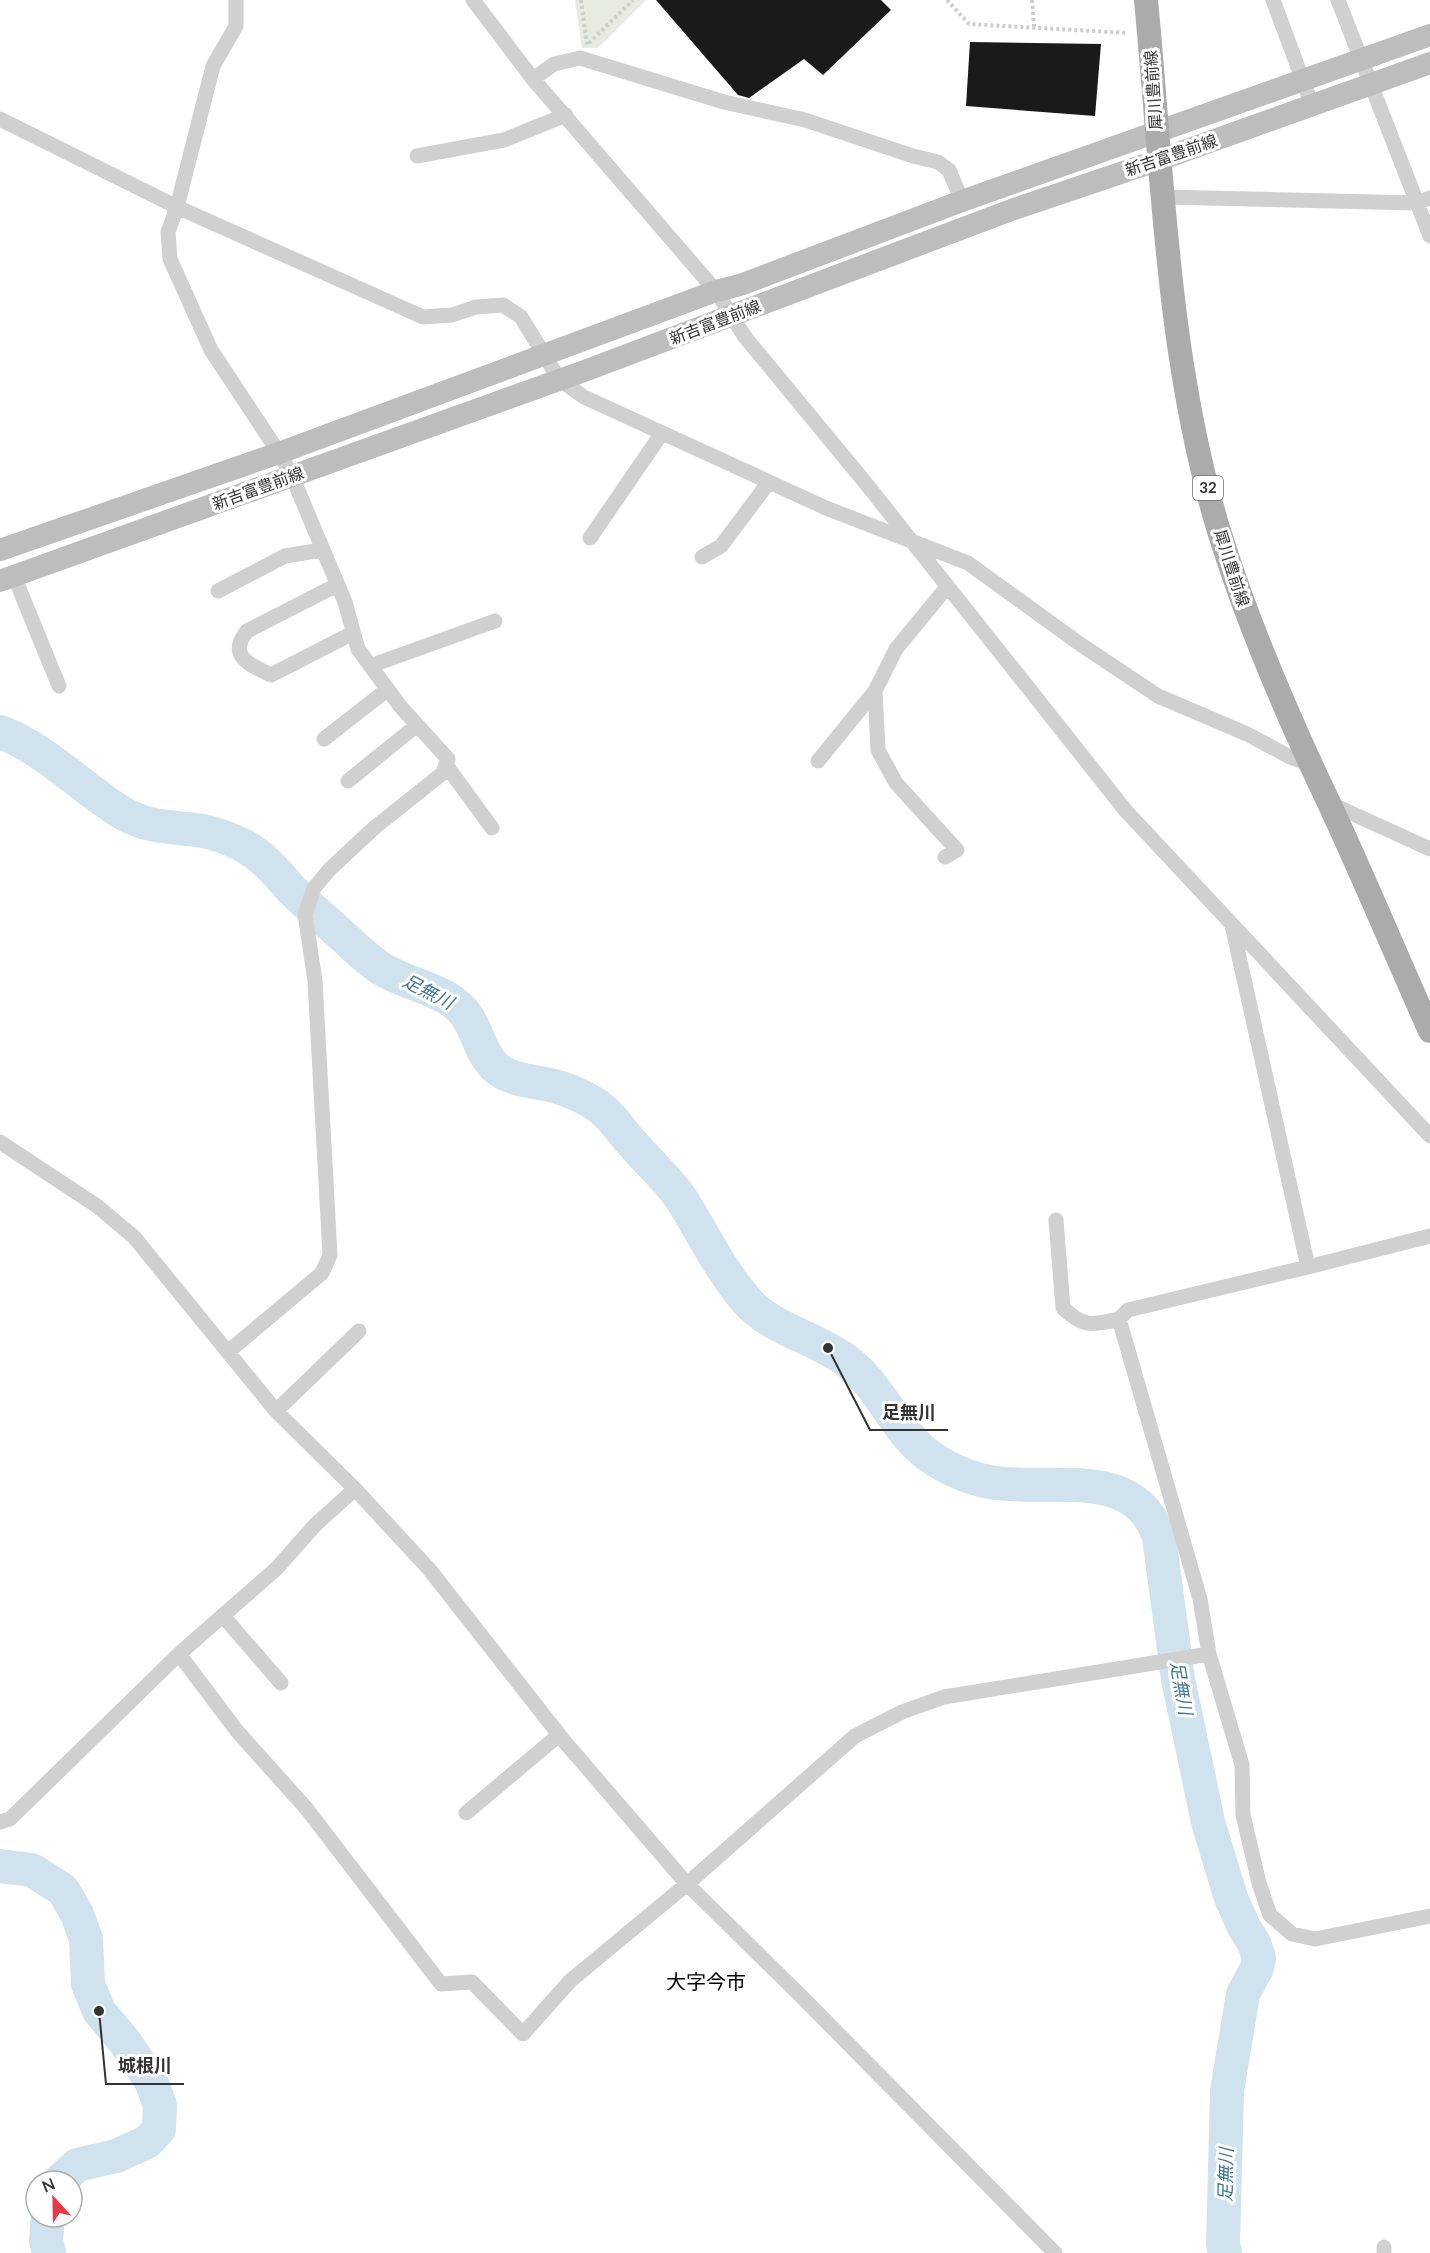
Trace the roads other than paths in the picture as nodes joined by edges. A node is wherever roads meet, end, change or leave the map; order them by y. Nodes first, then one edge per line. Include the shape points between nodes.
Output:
1 (236, 0) edge
2 (473, 0) edge
3 (1146, 0) edge
4 (1273, 0) edge
5 (1338, 0) edge
6 (1430, 35) edge
7 (1362, 60) junction
8 (1430, 63) edge
9 (533, 79) junction
10 (1302, 81) junction
11 (1370, 84) junction
12 (1312, 105) junction
13 (566, 116) junction
14 (0, 119) edge
15 (1156, 134) junction
16 (417, 156) dead end
17 (1159, 160) junction
18 (1164, 197) junction
19 (1423, 200) edge
20 (962, 201) junction
21 (177, 207) junction
22 (1430, 236) edge
23 (716, 291) junction
24 (732, 316) junction
25 (545, 356) junction
26 (559, 379) junction
27 (662, 433) junction
28 (279, 453) junction
29 (292, 476) junction
30 (769, 482) junction
31 (590, 538) dead end
32 (912, 542) junction
33 (1, 546) edge
34 (322, 550) junction
35 (702, 557) dead end
36 (7, 579) edge
37 (337, 585) junction
38 (947, 587) junction
39 (218, 591) dead end
40 (495, 621) dead end
41 (353, 633) junction
42 (370, 666) junction
43 (59, 686) dead end
44 (388, 689) junction
45 (875, 691) junction
46 (417, 725) junction
47 (324, 739) dead end
48 (818, 761) dead end
49 (1309, 764) junction
50 (446, 765) junction
51 (348, 781) dead end
52 (1328, 802) junction
53 (492, 828) dead end
54 (1430, 849) edge
55 (945, 857) dead end
56 (1232, 925) junction
57 (1430, 1031) edge
58 (1430, 1136) edge
59 (0, 1142) edge
60 (1056, 1220) dead end
61 (1430, 1236) edge
62 (1308, 1267) junction
63 (1119, 1319) junction
64 (358, 1331) dead end
65 (229, 1351) junction
66 (276, 1411) junction
67 (355, 1489) junction
68 (223, 1616) junction
69 (179, 1654) junction
70 (1209, 1654) junction
71 (280, 1683) dead end
72 (559, 1735) junction
73 (466, 1813) dead end
74 (0, 1822) edge
75 (687, 1884) junction
76 (1430, 1916) edge
77 (1045, 2247) edge
78 (1055, 2253) edge

1 - 21 street via 236,26 213,66
2 - 9 street
3 - 15 main road, 犀川豊前線 / 32
4 - 10 street
5 - 7 street
6 - 7 main road, 新吉富豊前線
7 - 10 main road, 新吉富豊前線
7 - 11 street
8 - 11 main road, 新吉富豊前線
9 - 13 street
9 - 20 street via 554,64 580,58 724,102 805,120 938,162 949,170
10 - 12 street
10 - 15 main road, 新吉富豊前線
11 - 12 main road, 新吉富豊前線
11 - 19 street
12 - 17 main road, 新吉富豊前線
13 - 16 street via 504,140
13 - 23 street
14 - 21 street
15 - 17 main road, 犀川豊前線 / 32
15 - 20 main road, 新吉富豊前線
17 - 18 main road, 犀川豊前線 / 32
17 - 24 main road, 新吉富豊前線 via 1014,208
18 - 19 street
18 - 49 main road, 犀川豊前線 / 32 via 1182,368 1198,448 1219,530 1248,615
19 - 22 street
20 - 23 main road, 新吉富豊前線
21 - 25 street via 423,316 452,315 476,307 502,305 521,317
21 - 28 street via 168,232 170,259 211,350
23 - 24 street
23 - 25 main road, 新吉富豊前線
24 - 26 main road, 新吉富豊前線
24 - 32 street
25 - 26 street
25 - 28 main road, 新吉富豊前線
26 - 27 street via 584,397
26 - 29 main road, 新吉富豊前線
27 - 30 street
27 - 31 street
28 - 29 street
28 - 33 main road, 新吉富豊前線
29 - 34 street
29 - 36 main road, 新吉富豊前線
30 - 32 street
30 - 35 street via 721,546
32 - 38 street
32 - 49 street via 968,563 1158,696
34 - 37 street
34 - 39 street via 285,556
36 - 43 street
37 - 41 street
37 - 41 street via 247,631 238,648 245,662 271,675
38 - 45 street via 896,649
38 - 56 street via 1126,811
40 - 42 street
41 - 42 street
42 - 44 street
44 - 46 street
44 - 47 street
45 - 48 street
45 - 55 street via 878,750 896,783 957,850
46 - 50 street via 448,759
46 - 51 street
49 - 52 main road, 犀川豊前線 / 32
50 - 53 street
50 - 65 street via 443,773 374,828 314,888 305,914 315,981 330,1255 322,1273
52 - 54 street
52 - 57 main road, 犀川豊前線 / 32
56 - 58 street
56 - 62 street
59 - 65 street via 97,1206 134,1237
60 - 63 street via 1064,1308 1076,1320 1092,1325
61 - 62 street
62 - 63 street via 1128,1310
63 - 70 street via 1200,1599
64 - 66 street
65 - 66 street
66 - 67 street
67 - 68 street
67 - 72 street via 429,1569
68 - 69 street
68 - 71 street
69 - 74 street via 10,1819
69 - 75 street via 237,1731 306,1808 441,1984 472,1982 523,2034 570,1981
70 - 75 street via 944,1697 902,1712 855,1736
70 - 76 street via 1242,1765 1243,1815 1251,1849 1275,1921 1292,1934 1315,1939
72 - 73 street
72 - 75 street
75 - 77 street via 800,1994
77 - 78 street

